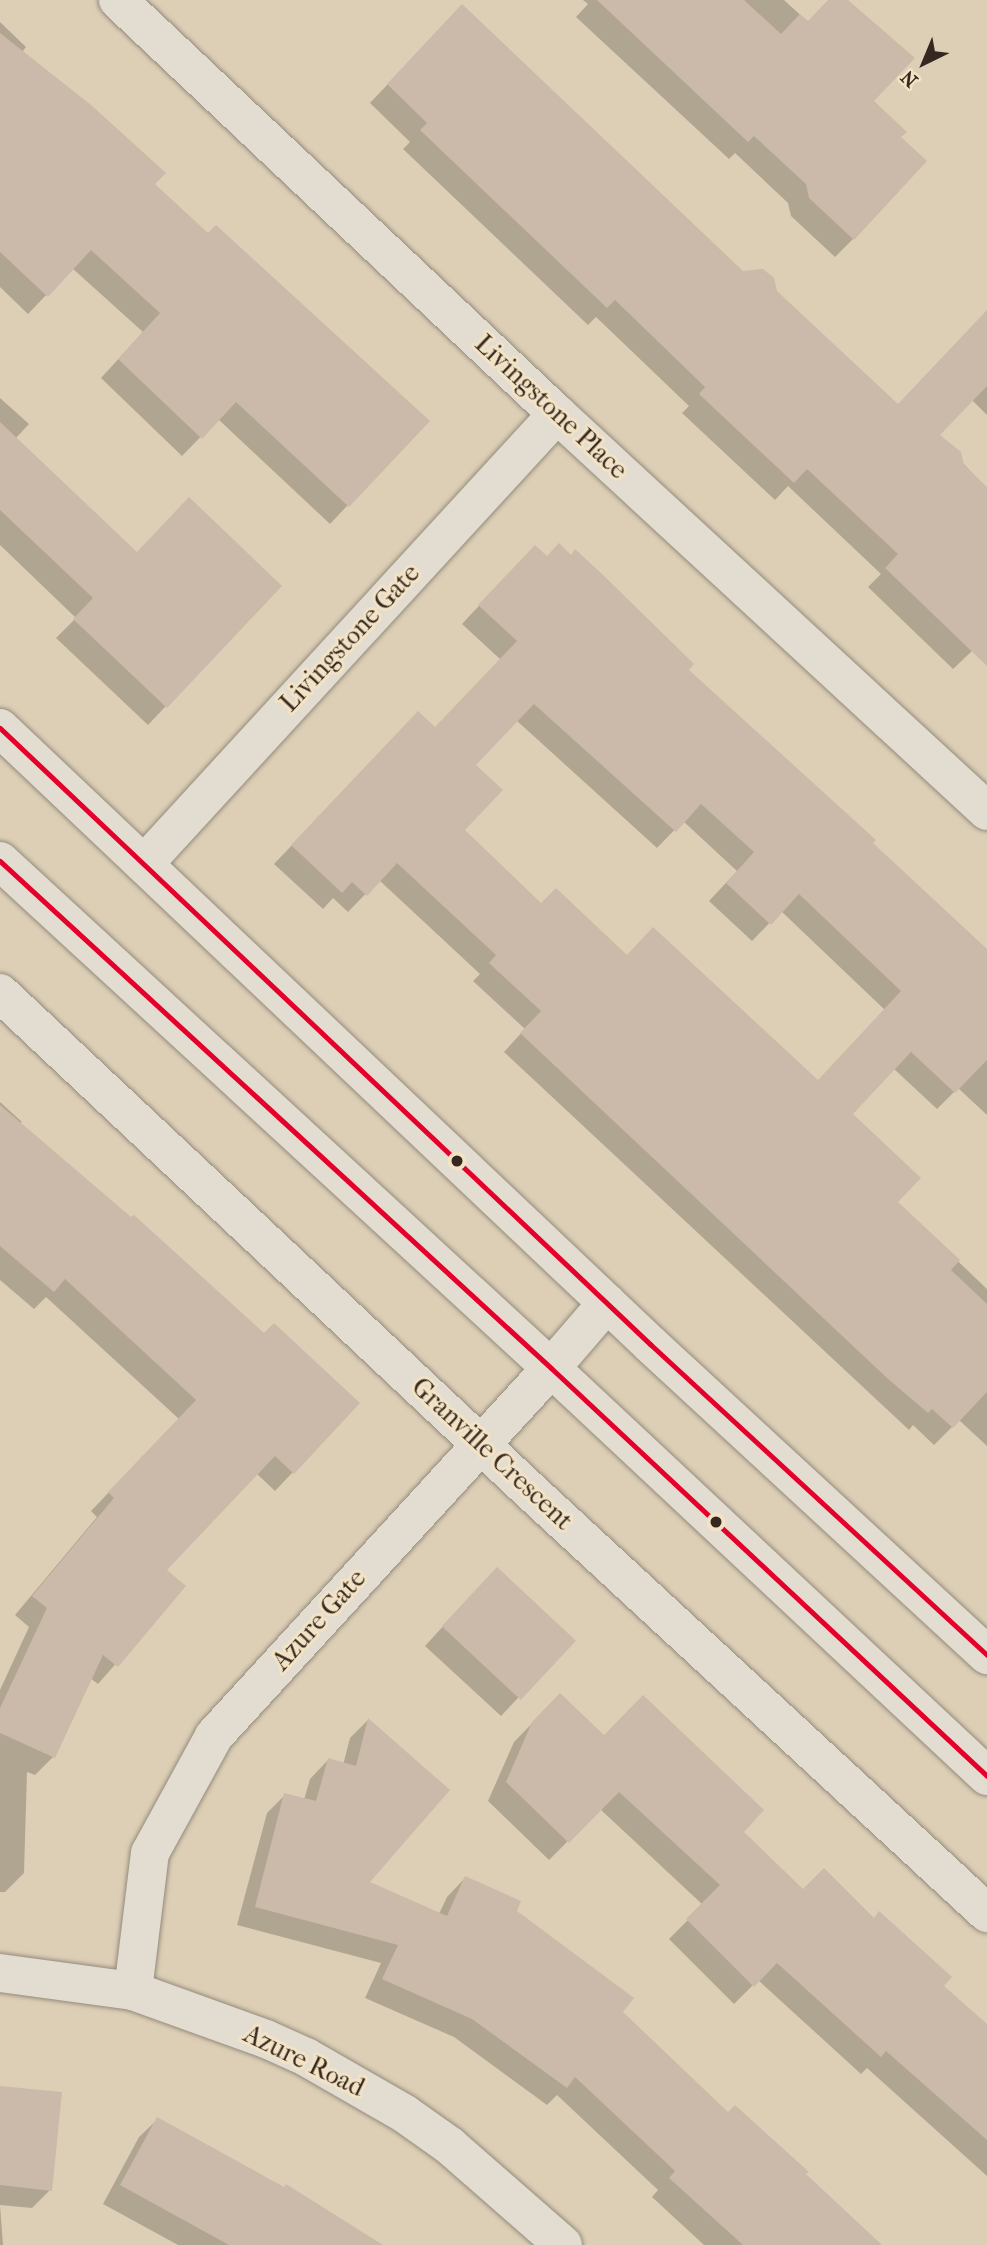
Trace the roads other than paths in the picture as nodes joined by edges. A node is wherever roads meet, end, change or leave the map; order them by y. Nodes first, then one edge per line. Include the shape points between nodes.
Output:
1 (118, 0) edge
2 (557, 414) junction
3 (0, 728) edge
4 (987, 811) edge
5 (0, 861) edge
6 (144, 864) junction
7 (0, 993) edge
8 (607, 1303) junction
9 (551, 1368) junction
10 (482, 1444) junction
11 (987, 1655) edge
12 (987, 1776) edge
13 (987, 1913) edge
14 (0, 1973) edge
15 (134, 1991) junction
16 (563, 2245) edge

1 - 2 street, Livingstone Place
2 - 4 street, Livingstone Place
2 - 6 street, Livingstone Gate
3 - 6 street
5 - 9 street
6 - 8 street
7 - 10 street, Granville Crescent
8 - 9 street, Azure Gate
8 - 11 street
9 - 10 street, Azure Gate
9 - 12 street
10 - 13 street, Granville Crescent
10 - 15 street, Azure Gate via 214,1736 150,1853
14 - 15 street, Azure Road
15 - 16 street, Azure Road via 266,2039 348,2079 450,2146

